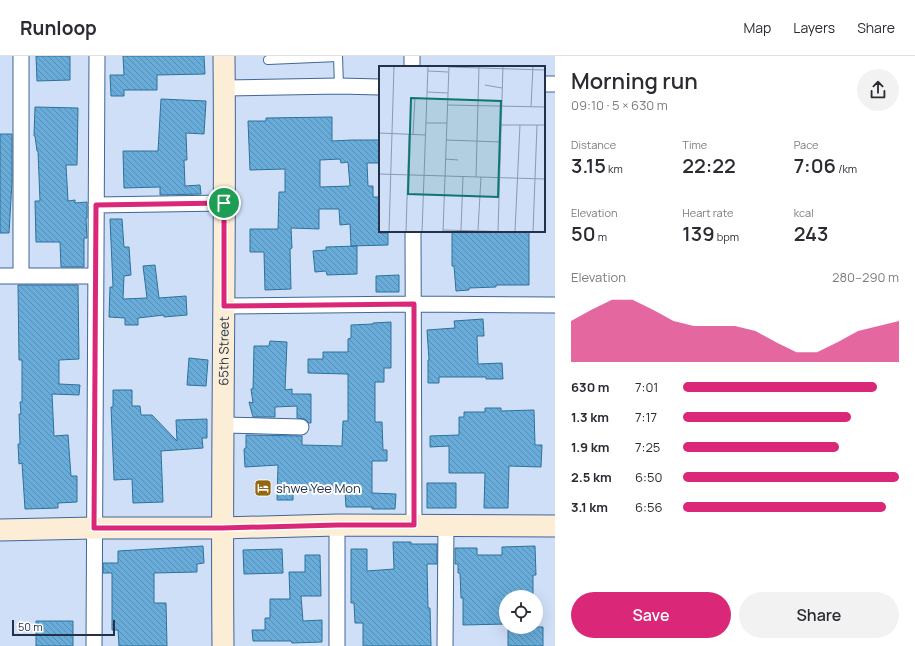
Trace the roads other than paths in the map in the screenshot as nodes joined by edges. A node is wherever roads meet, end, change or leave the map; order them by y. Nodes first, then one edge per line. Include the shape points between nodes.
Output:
1 (21, 56) edge
2 (97, 56) edge
3 (224, 56) edge
4 (297, 57) edge
5 (338, 57) edge
6 (268, 60) dead end
7 (339, 86) junction
8 (379, 87) edge
9 (225, 88) junction
10 (224, 203) junction
11 (96, 205) junction
12 (413, 232) edge
13 (0, 276) edge
14 (21, 276) junction
15 (96, 276) junction
16 (414, 304) junction
17 (555, 305) edge
18 (224, 306) junction
19 (224, 425) junction
20 (301, 427) dead end
21 (338, 525) junction
22 (414, 525) junction
23 (446, 525) junction
24 (555, 526) edge
25 (94, 528) junction
26 (222, 528) junction
27 (0, 530) edge
28 (94, 646) edge
29 (223, 646) edge
30 (337, 646) edge
31 (445, 646) edge

1 - 14 street
2 - 11 street
3 - 9 street, 65th Street
4 - 5 lane
4 - 6 lane
5 - 7 lane
7 - 8 street
7 - 9 street
9 - 10 street, 65th Street
10 - 11 street
10 - 18 street, 65th Street
11 - 15 street
12 - 16 street
13 - 14 street
14 - 15 street
15 - 25 street
16 - 17 street
16 - 18 street
16 - 22 street
18 - 19 street, 65th Street
19 - 20 street
19 - 26 street, 65th Street
21 - 22 street
21 - 26 street
21 - 30 street
22 - 23 street
23 - 24 street
23 - 31 street
25 - 26 street
25 - 27 street
25 - 28 street
26 - 29 street, 65th Street

